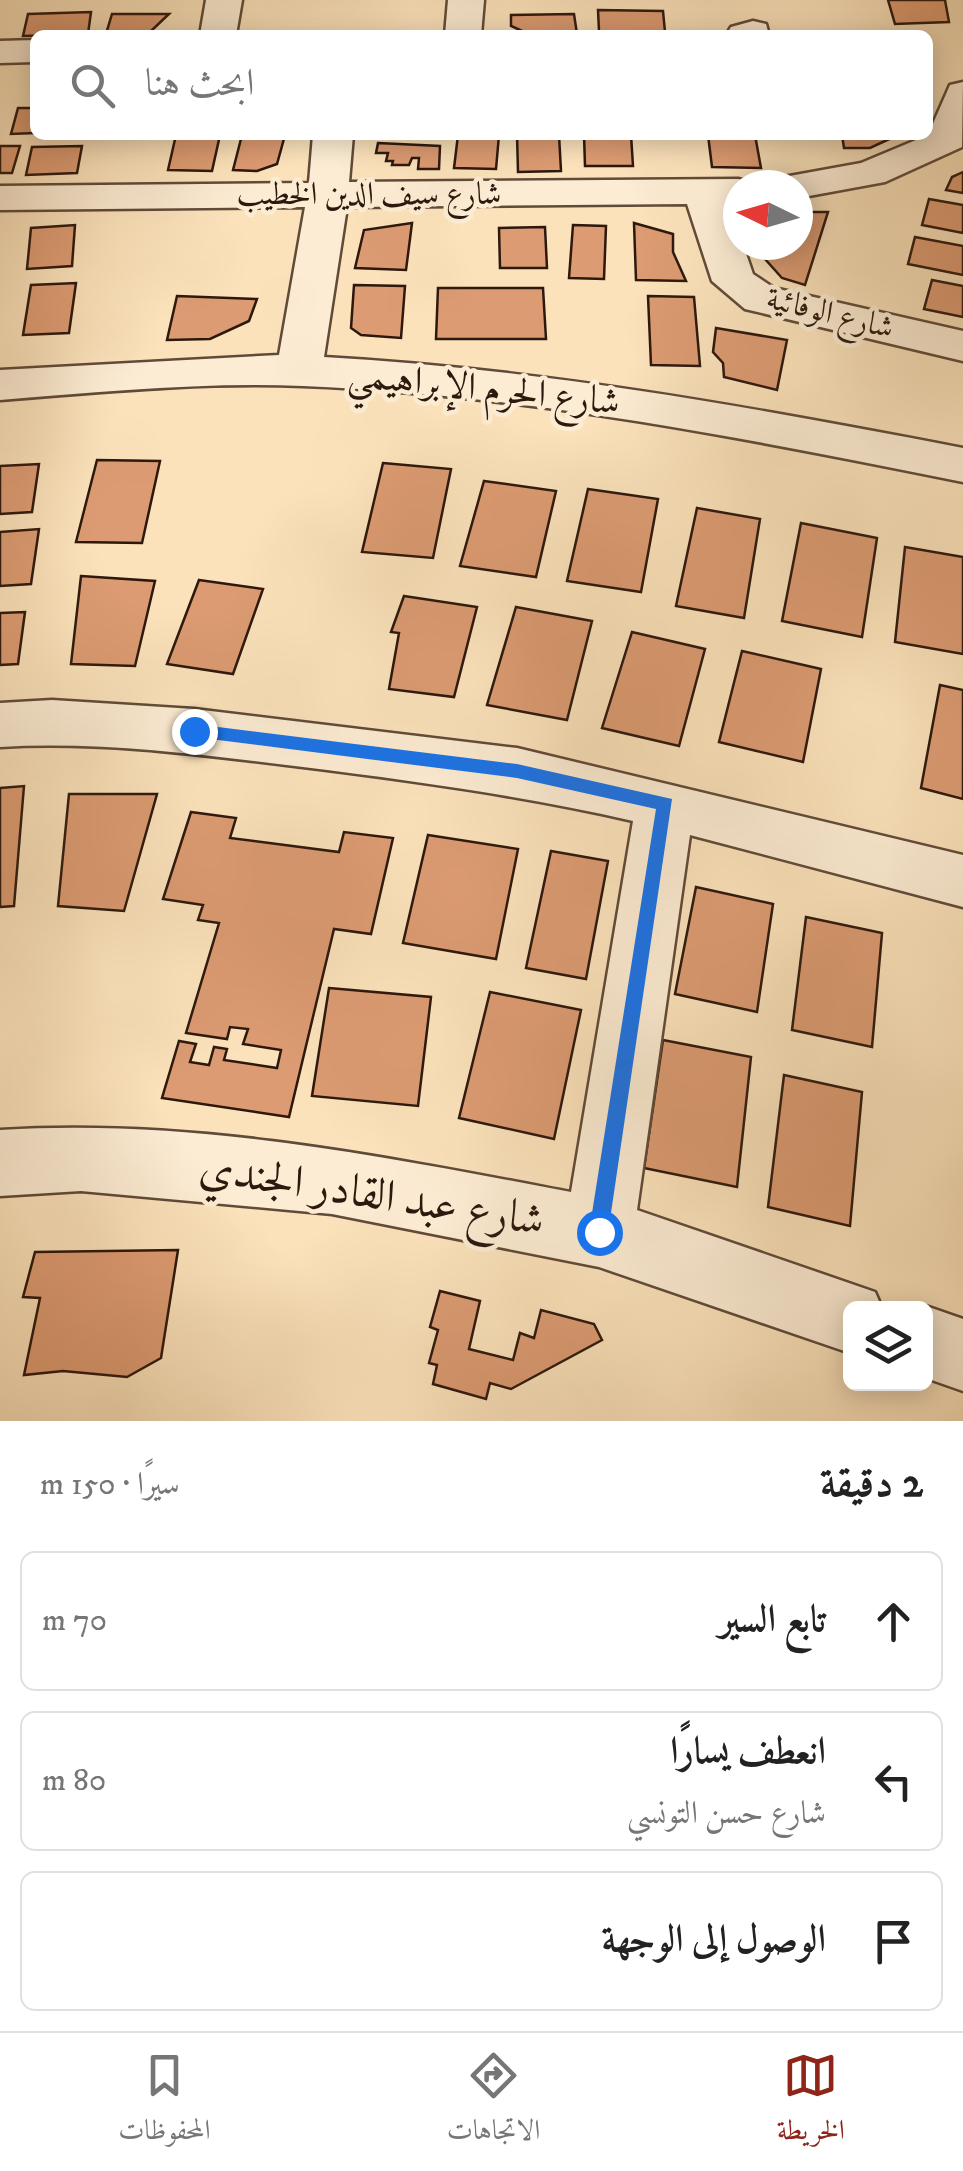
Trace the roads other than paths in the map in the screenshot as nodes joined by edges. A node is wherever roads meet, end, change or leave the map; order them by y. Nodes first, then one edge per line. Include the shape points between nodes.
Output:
1 (224, 0) edge
2 (466, 0) edge
3 (219, 30) edge
4 (463, 30) edge
5 (30, 51) edge
6 (0, 52) edge
7 (963, 93) edge
8 (333, 140) edge
9 (955, 140) edge
10 (813, 183) edge
11 (721, 192) edge
12 (328, 194) junction
13 (0, 198) edge
14 (963, 346) edge
15 (299, 370) junction
16 (0, 385) edge
17 (0, 412) edge
18 (963, 465) edge
19 (963, 500) edge
20 (0, 725) edge
21 (666, 804) junction
22 (963, 882) edge
23 (0, 1163) edge
24 (599, 1232) junction
25 (843, 1315) edge
26 (933, 1344) edge
27 (963, 1355) edge

1 - 3 street
2 - 4 street
5 - 6 street
7 - 9 street
8 - 12 street
9 - 10 street via 871,173
11 - 12 street, شارع سيف الدين الخطيب
11 - 14 street, شارع الوفائية via 734,281 744,291
12 - 13 street, شارع سيف الدين الخطيب
12 - 15 street
15 - 16 street, شارع الحرم الإبراهيمي
15 - 18 street, شارع الحرم الإبراهيمي via 558,394
17 - 19 street, شارع الحرم الإبراهيمي via 394,409 548,425
20 - 21 street via 52,722 344,747 517,771
21 - 22 street
21 - 24 street
23 - 24 street, شارع عبد القادر الجندي via 81,1158 332,1180
24 - 25 street, شارع عبد القادر الجندي
26 - 27 street

